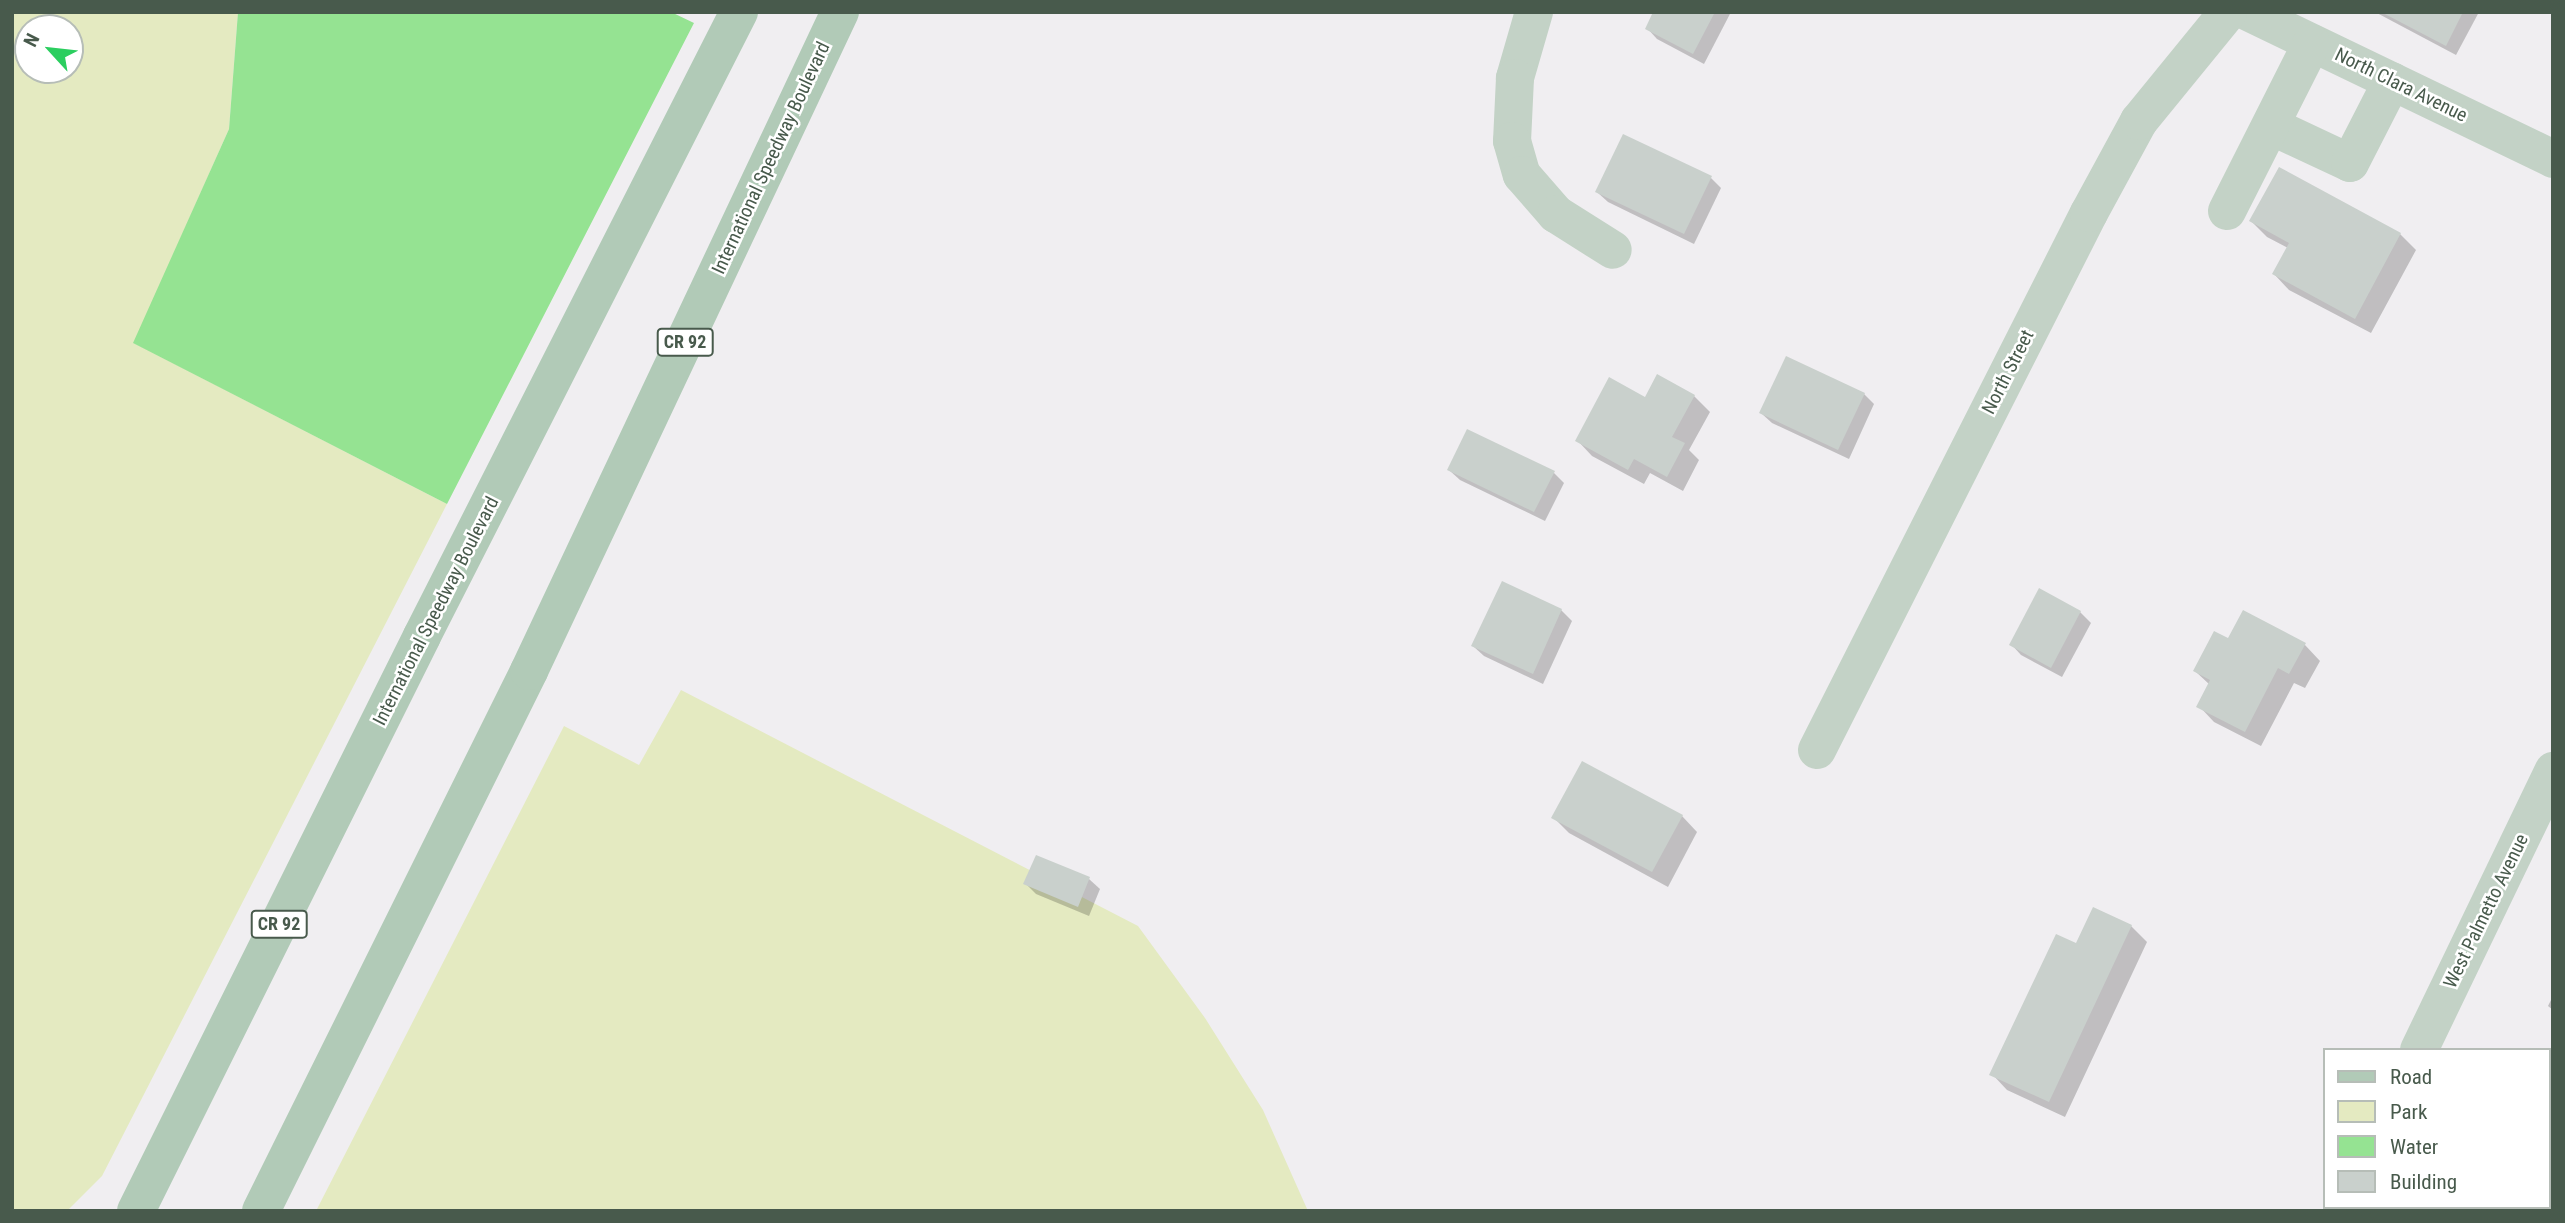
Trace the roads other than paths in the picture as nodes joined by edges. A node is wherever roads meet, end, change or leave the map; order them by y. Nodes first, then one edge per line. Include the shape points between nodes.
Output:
1 (739, 12) edge
2 (840, 12) edge
3 (1534, 12) edge
4 (2228, 12) edge
5 (2248, 12) edge
6 (2312, 43) junction
7 (2392, 81) junction
8 (2272, 126) junction
9 (2553, 159) edge
10 (2227, 211) dead end
11 (1613, 250) dead end
12 (1817, 750) dead end
13 (2553, 771) edge
14 (2420, 1048) edge
15 (136, 1211) edge
16 (261, 1211) edge

1 - 15 main road, International Speedway Boulevard / CR 92
2 - 16 main road, International Speedway Boulevard / CR 92 via 529,671
3 - 11 street via 1515,78 1512,141 1522,175 1556,214
4 - 12 street, North Street via 2139,121
5 - 6 street, North Clara Avenue
6 - 7 street, North Clara Avenue
6 - 8 street
7 - 8 street via 2350,163
7 - 9 street, North Clara Avenue
8 - 10 street
13 - 14 street, West Palmetto Avenue

